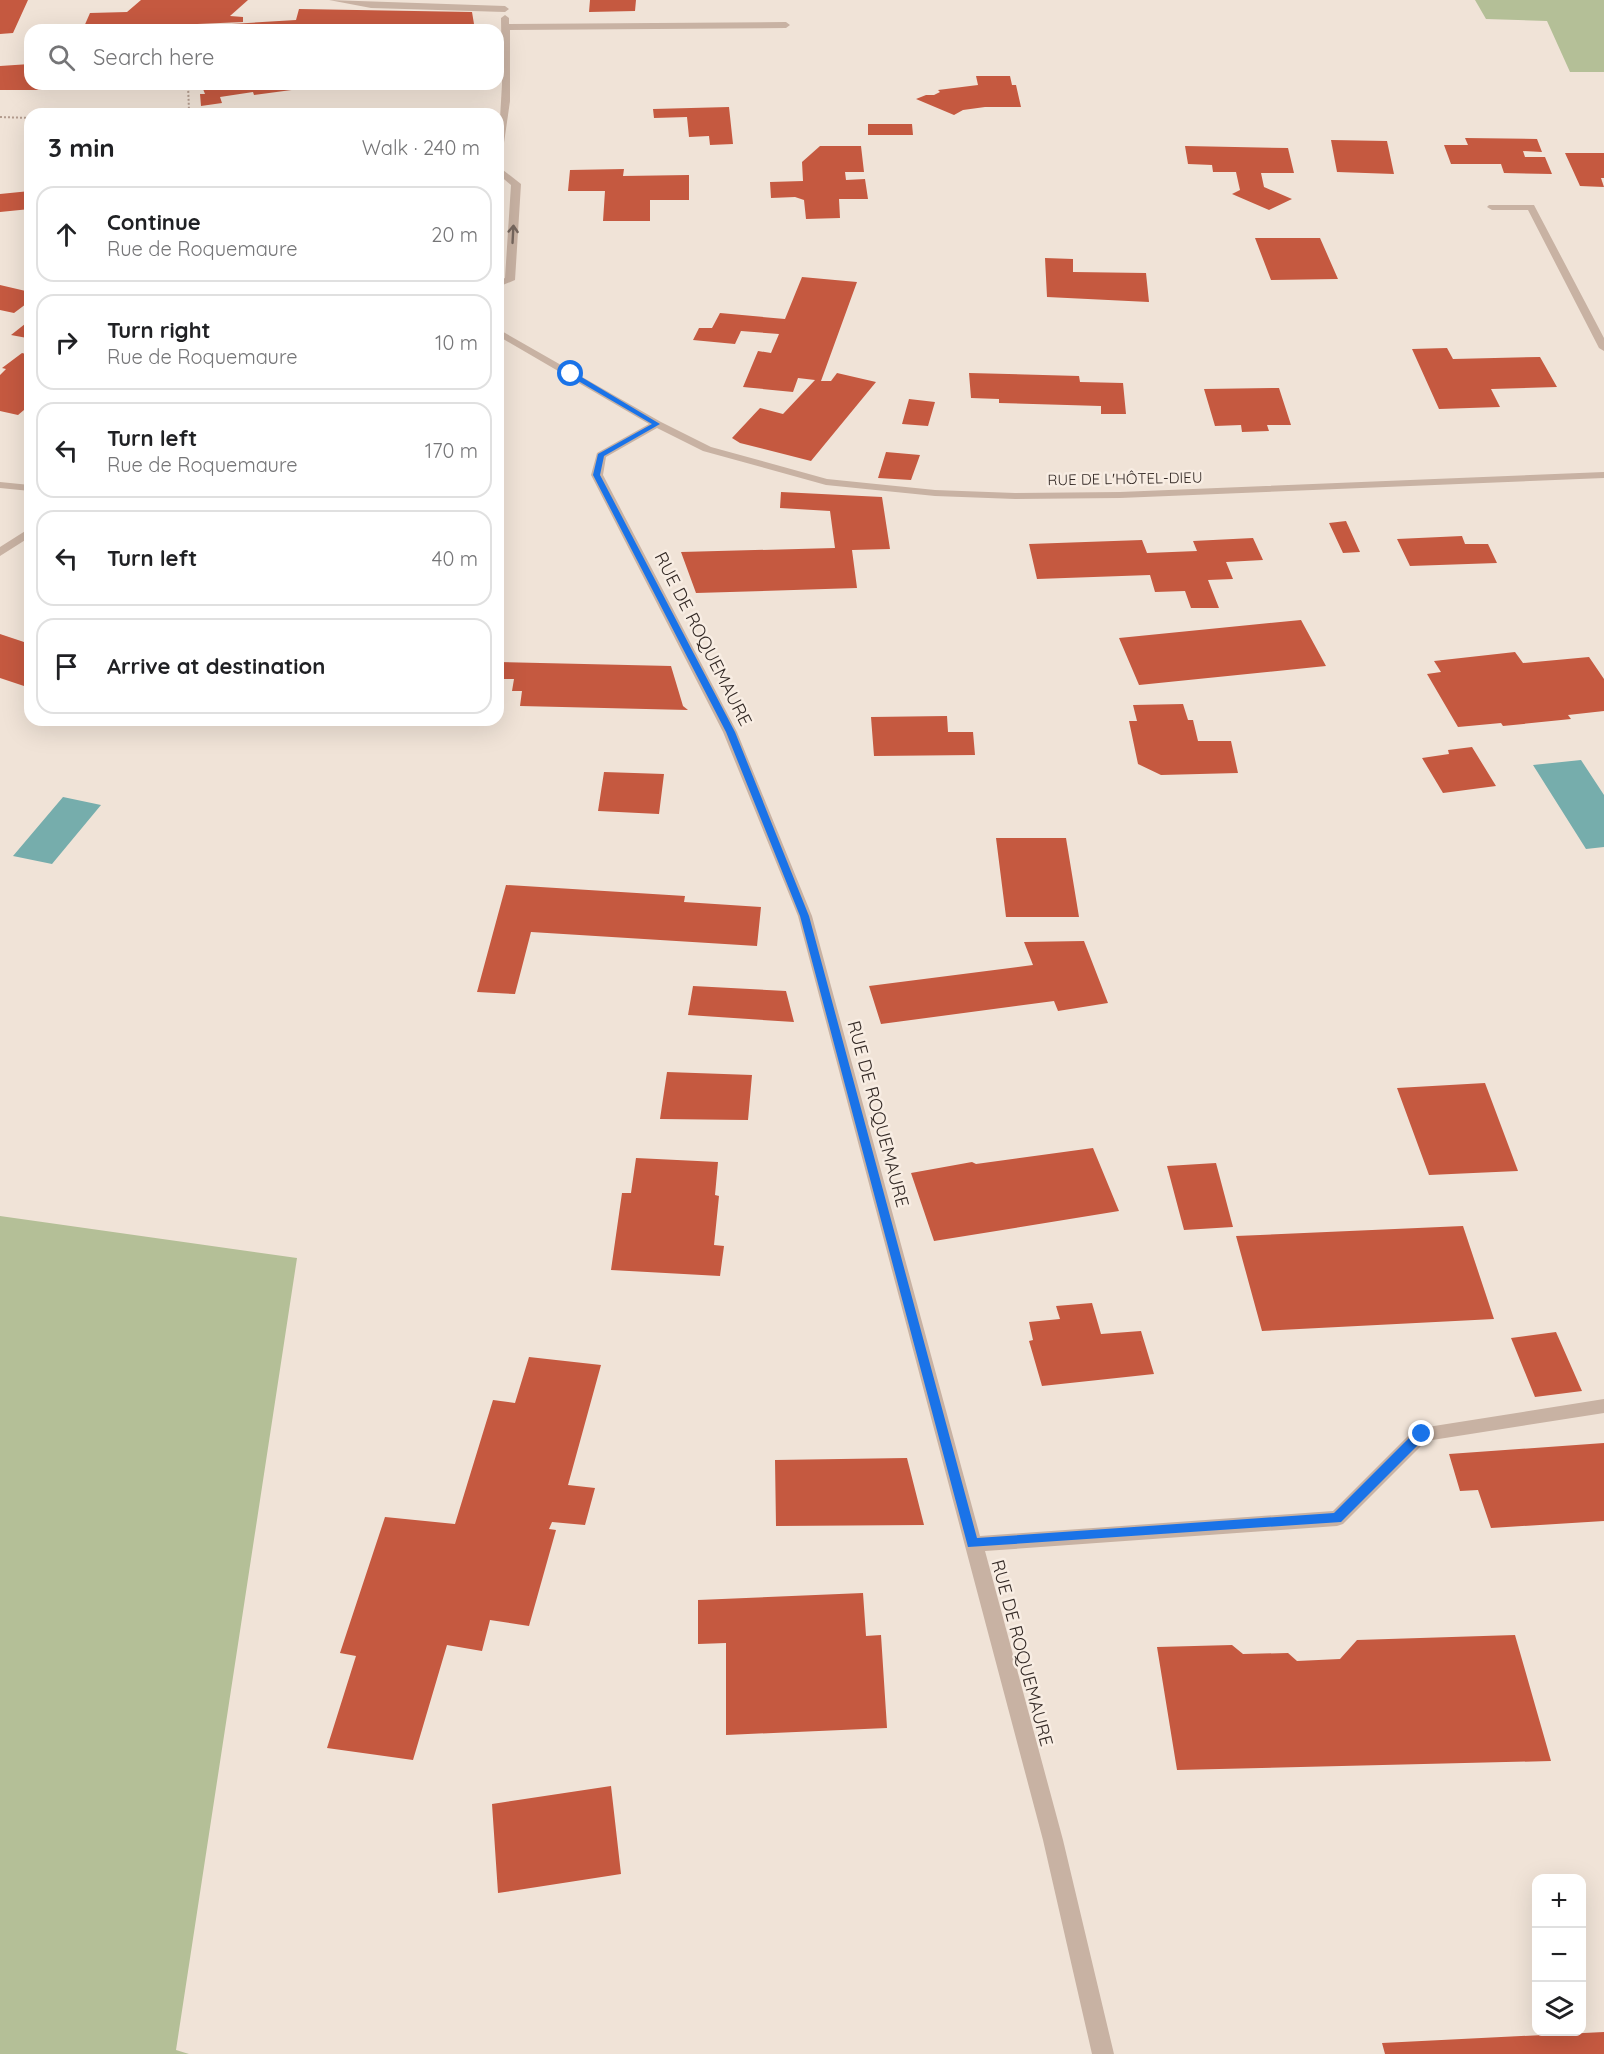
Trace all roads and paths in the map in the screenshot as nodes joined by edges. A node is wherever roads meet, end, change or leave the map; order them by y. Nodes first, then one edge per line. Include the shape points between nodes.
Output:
1 (333, 0) edge
2 (505, 5) edge
3 (786, 25) dead end
4 (506, 27) junction
5 (188, 90) edge
6 (189, 108) edge
7 (0, 117) edge
8 (24, 118) edge
9 (504, 130) edge
10 (504, 174) edge
11 (1492, 207) dead end
12 (504, 282) edge
13 (504, 335) edge
14 (1604, 348) edge
15 (657, 424) junction
16 (1604, 475) edge
17 (0, 485) edge
18 (24, 487) edge
19 (24, 536) edge
20 (0, 552) edge
21 (1604, 1406) edge
22 (973, 1544) junction
23 (1103, 2054) edge

1 - 2 street via 371,5
2 - 4 street
3 - 4 street
4 - 9 street via 508,94
5 - 6 path
7 - 8 path
12 -> 10 street via 510,280 516,184
11 - 14 street via 1531,207
13 - 15 street
15 - 16 street, RUE DE L'HÔTEL-DIEU via 707,448 826,482 935,493 1120,495
15 - 22 street, RUE DE ROQUEMAURE via 601,455 597,475 730,732 805,916
17 - 18 street
19 - 20 street
21 - 22 street via 1422,1434 1337,1518
22 - 23 street, RUE DE ROQUEMAURE via 1053,1840

